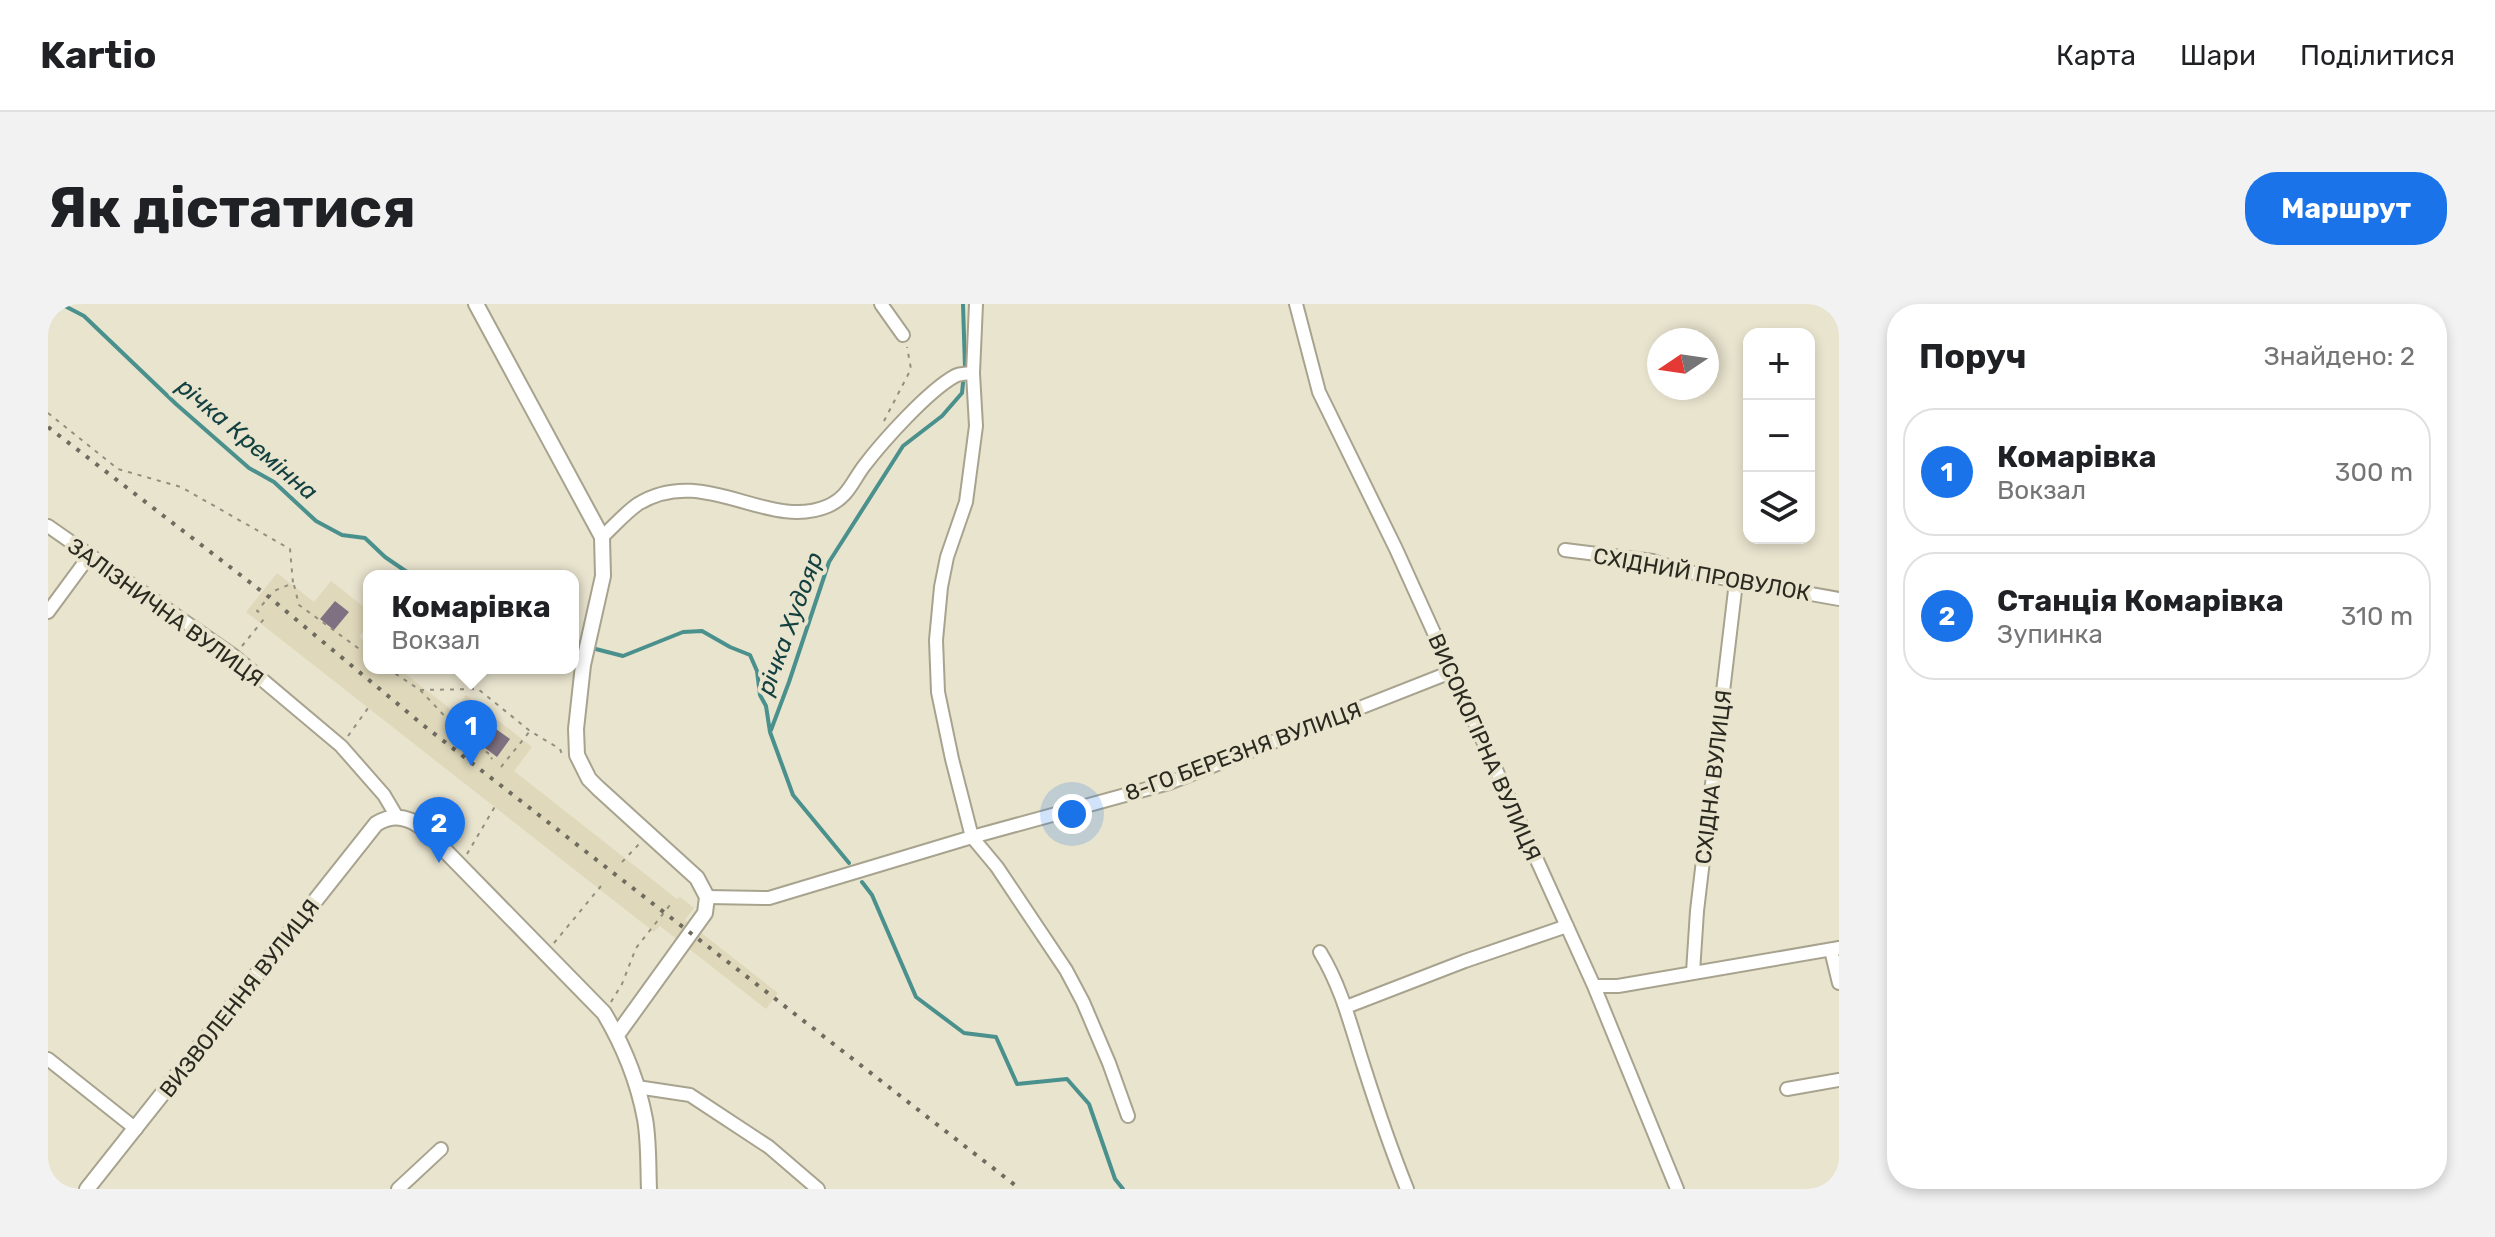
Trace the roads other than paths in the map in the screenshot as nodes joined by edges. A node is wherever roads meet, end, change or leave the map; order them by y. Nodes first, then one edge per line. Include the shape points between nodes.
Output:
1 (476, 304) edge
2 (881, 304) edge
3 (976, 304) edge
4 (1296, 304) edge
5 (903, 335) road end
6 (973, 373) junction
7 (48, 526) edge
8 (602, 537) junction
9 (1565, 550) dead end
10 (90, 555) junction
11 (1736, 582) junction
12 (1839, 599) edge
13 (48, 612) edge
14 (1451, 672) junction
15 (397, 817) junction
16 (972, 837) junction
17 (707, 897) junction
18 (1567, 926) junction
19 (1835, 949) edge
20 (1320, 952) dead end
21 (1693, 972) junction
22 (1839, 983) edge
23 (1594, 986) junction
24 (1346, 1007) junction
25 (617, 1035) junction
26 (48, 1059) edge
27 (1839, 1080) edge
28 (637, 1087) junction
29 (1787, 1089) dead end
30 (1128, 1116) dead end
31 (136, 1129) junction
32 (441, 1149) dead end
33 (87, 1189) edge
34 (398, 1189) edge
35 (649, 1189) edge
36 (818, 1189) edge
37 (1407, 1189) edge
38 (1677, 1189) edge

1 - 8 street
2 - 5 street
3 - 6 street
4 - 14 street, ВИСОКОГІРНА ВУЛИЦЯ via 1319,392
6 - 8 street via 958,375 907,417 861,469 851,490 828,506 796,512 692,490 659,495 638,505
6 - 16 street via 972,462 941,587 936,672
7 - 10 street, ЗАЛІЗНИЧНА ВУЛИЦЯ
8 - 17 street via 603,576 583,665 575,742 582,768 697,878
9 - 11 street, СХІДНИЙ ПРОВУЛОК via 1653,561
10 - 13 street
10 - 15 street, ЗАЛІЗНИЧНА ВУЛИЦЯ via 234,656 341,746
11 - 12 street, СХІДНИЙ ПРОВУЛОК
11 - 21 street, СХІДНА ВУЛИЦЯ
14 - 16 street, 8-ГО БЕРЕЗНЯ ВУЛИЦЯ via 1169,783
14 - 18 street, ВИСОКОГІРНА ВУЛИЦЯ
15 - 25 street, ЗАЛІЗНИЧНА ВУЛИЦЯ via 417,823 604,1013
15 - 31 street, ВИЗВОЛЕННЯ ВУЛИЦЯ via 376,824
16 - 17 street, 8-ГО БЕРЕЗНЯ ВУЛИЦЯ via 769,898
16 - 30 street via 1066,970
17 - 25 street via 705,913
18 - 23 street, ВИСОКОГІРНА ВУЛИЦЯ
18 - 24 street
19 - 21 street
19 - 22 street
20 - 24 street
21 - 23 street
23 - 38 street, ВИСОКОГІРНА ВУЛИЦЯ
24 - 37 street
25 - 28 street, ЗАЛІЗНИЧНА ВУЛИЦЯ
26 - 31 street
27 - 29 street
28 - 35 street, ЗАЛІЗНИЧНА ВУЛИЦЯ
28 - 36 street via 690,1095 769,1147
31 - 33 street, ВИЗВОЛЕННЯ ВУЛИЦЯ
32 - 34 street

